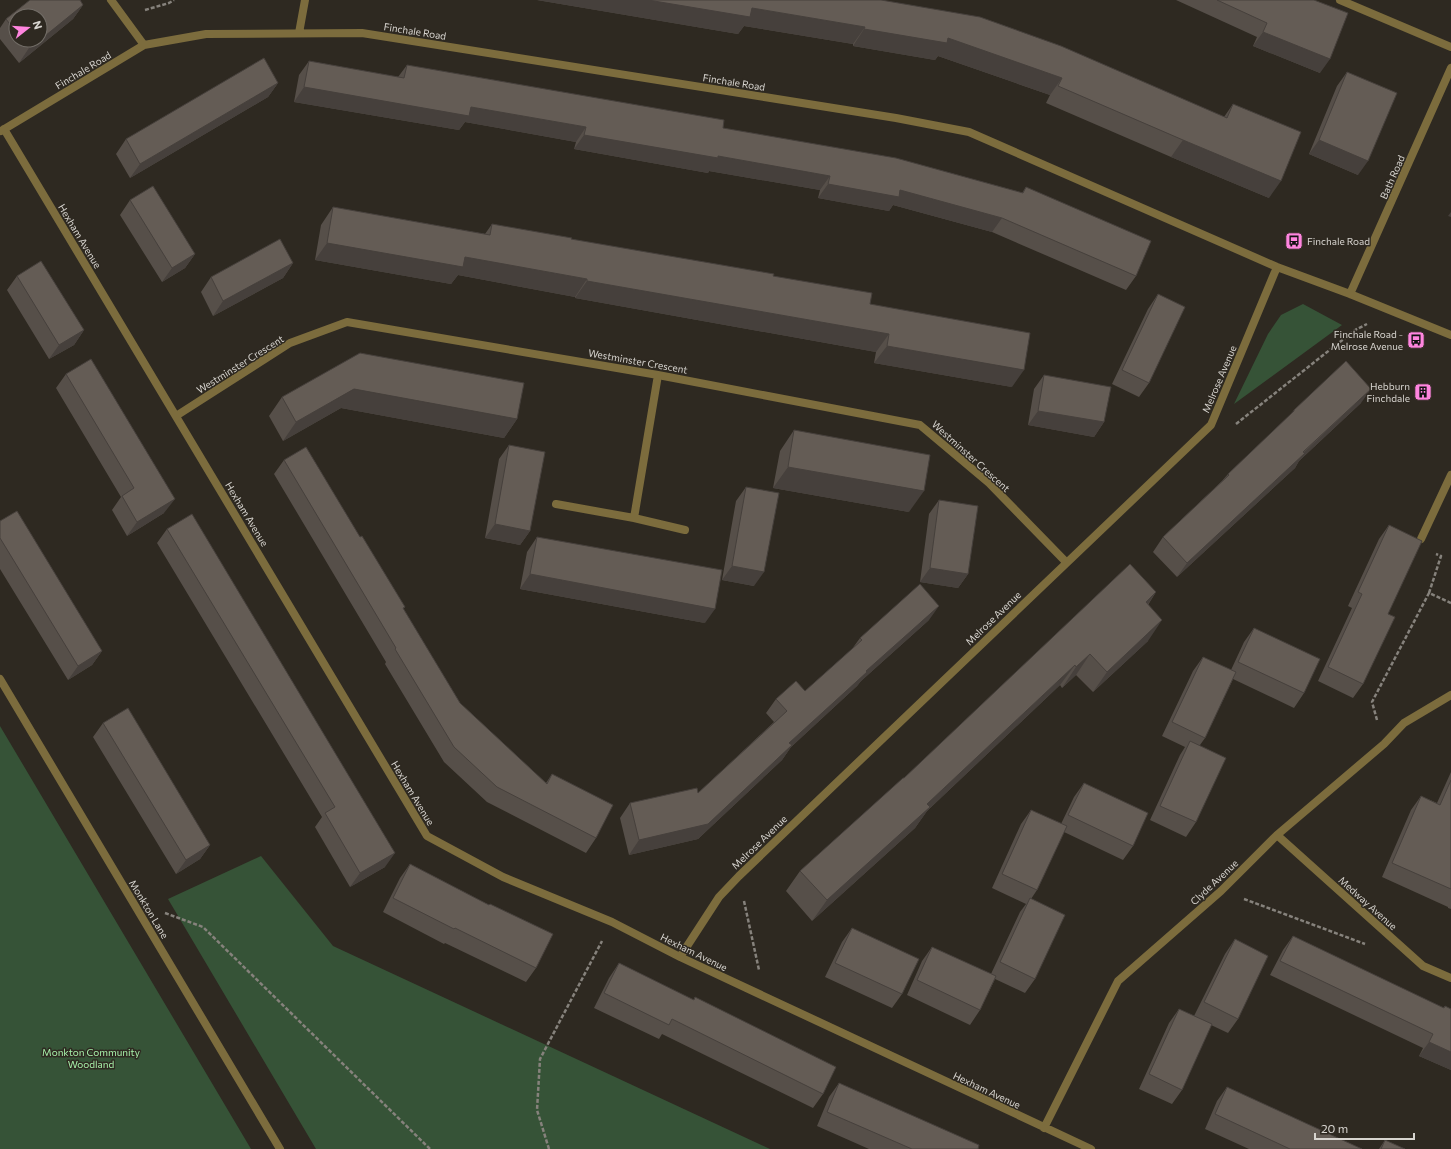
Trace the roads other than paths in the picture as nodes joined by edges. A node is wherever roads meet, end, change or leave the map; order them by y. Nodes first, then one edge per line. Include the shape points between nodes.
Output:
1 (111, 0) edge
2 (306, 0) edge
3 (1340, 0) edge
4 (299, 33) junction
5 (144, 45) junction
6 (1451, 47) edge
7 (1451, 68) edge
8 (2, 130) edge
9 (1277, 267) junction
10 (1350, 294) junction
11 (1451, 335) edge
12 (658, 375) junction
13 (176, 416) junction
14 (1451, 475) edge
15 (556, 504) dead end
16 (634, 518) junction
17 (685, 530) dead end
18 (1421, 539) edge
19 (1066, 562) junction
20 (0, 679) edge
21 (1451, 695) edge
22 (1277, 835) junction
23 (680, 957) junction
24 (1451, 978) edge
25 (1044, 1128) junction
26 (280, 1149) edge
27 (1091, 1149) edge

1 - 5 street
2 - 4 street
3 - 6 street
4 - 5 street, Finchale Road via 206,34
4 - 9 street, Finchale Road via 362,33 969,132
5 - 8 street, Finchale Road
7 - 10 street, Bath Road
8 - 13 street, Hexham Avenue
9 - 10 street, Finchale Road
9 - 19 street, Melrose Avenue via 1211,425
10 - 11 street, Finchale Road
12 - 13 street, Westminster Crescent via 347,322 290,344
12 - 16 street
12 - 19 street, Westminster Crescent via 920,424 989,483
13 - 23 street, Hexham Avenue via 427,836 503,877 612,922
14 - 18 street
15 - 16 street
16 - 17 street
19 - 23 street, Melrose Avenue via 739,876 719,897
20 - 26 street, Monkton Lane
21 - 22 street, Clyde Avenue via 1404,723 1384,744
22 - 24 street, Medway Avenue via 1423,966
22 - 25 street, Clyde Avenue via 1221,891 1118,982
23 - 25 street, Hexham Avenue
25 - 27 street, Hexham Avenue

